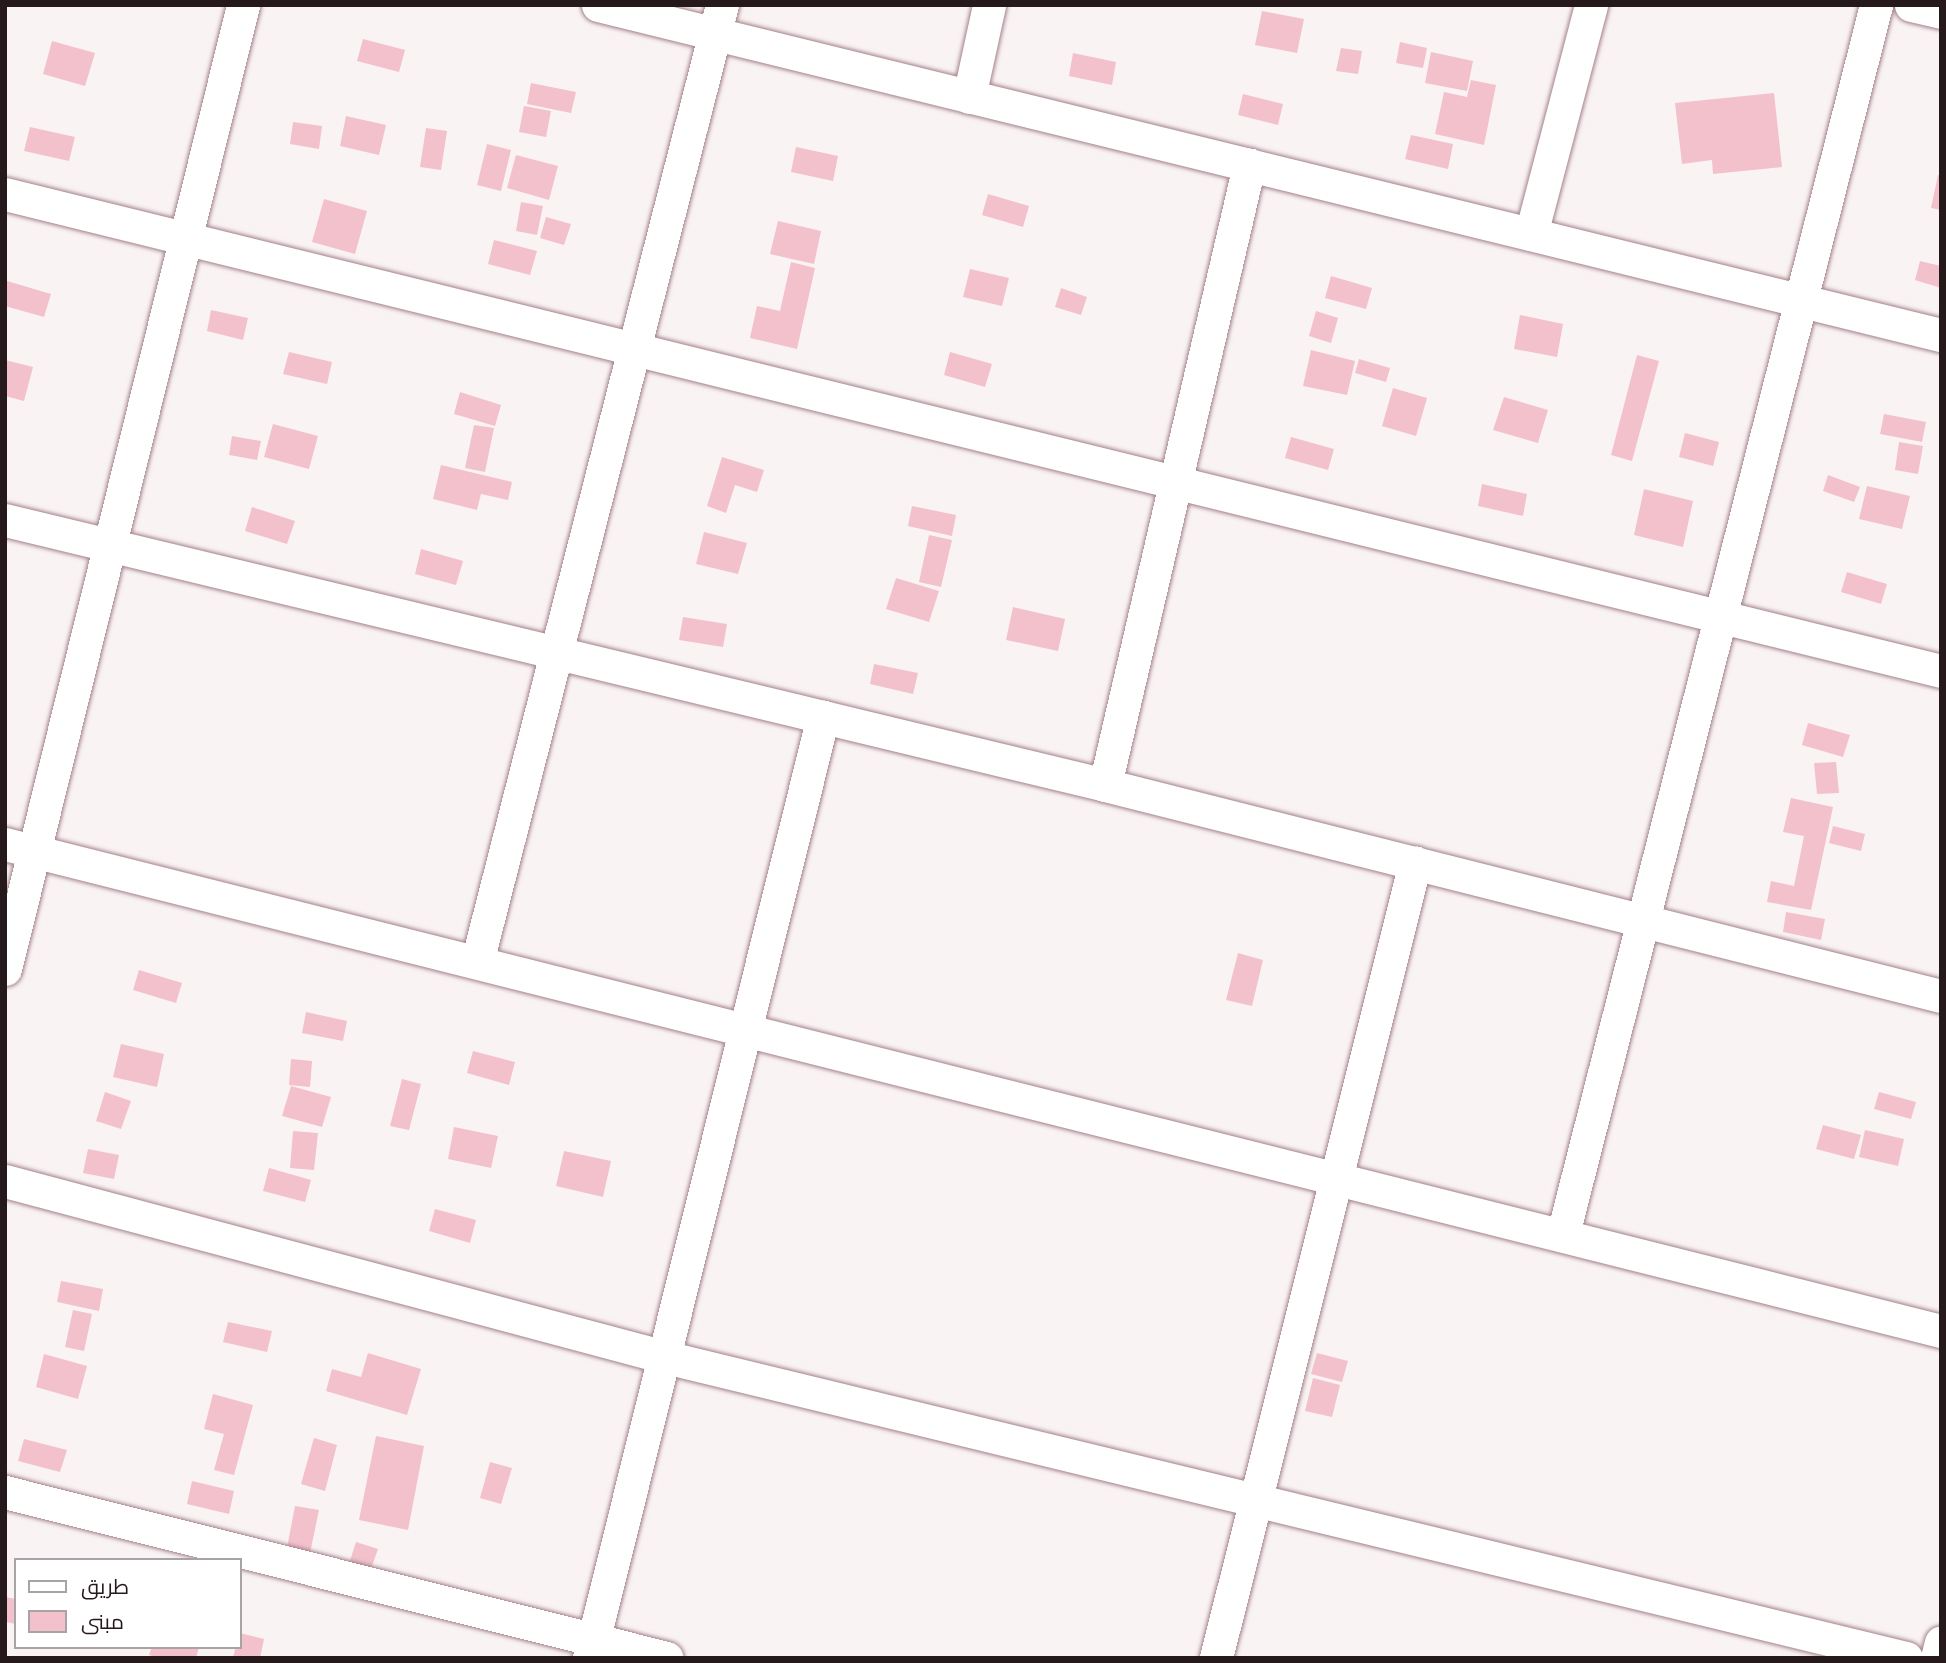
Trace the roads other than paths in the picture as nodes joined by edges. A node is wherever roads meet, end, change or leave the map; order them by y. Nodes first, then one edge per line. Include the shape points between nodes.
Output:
1 (243, 5) edge
2 (598, 5) edge
3 (989, 5) edge
4 (1591, 5) edge
5 (1876, 5) edge
6 (1911, 5) edge
7 (1941, 12) edge
8 (719, 19) edge
9 (969, 97) junction
10 (1249, 164) junction
11 (5, 194) edge
12 (1531, 233) junction
13 (183, 238) junction
14 (1801, 300) junction
15 (1941, 335) edge
16 (634, 350) junction
17 (1174, 484) junction
18 (5, 520) edge
19 (106, 545) junction
20 (1720, 620) junction
21 (556, 651) junction
22 (1941, 671) edge
23 (823, 717) junction
24 (1105, 785) junction
25 (19, 847) edge
26 (1415, 863) junction
27 (1643, 920) junction
28 (477, 962) junction
29 (5, 969) edge
30 (1941, 996) edge
31 (748, 1030) junction
32 (1338, 1178) junction
33 (5, 1181) edge
34 (1563, 1234) junction
35 (1941, 1331) edge
36 (665, 1357) junction
37 (5, 1492) edge
38 (1256, 1500) junction
39 (1941, 1642) edge
40 (592, 1649) edge
41 (667, 1658) edge
42 (1216, 1658) edge
43 (1906, 1658) edge
44 (1937, 1658) edge

1 - 13 street
2 - 8 street
3 - 9 street
4 - 12 street
5 - 14 street
6 - 7 street
8 - 9 street
8 - 16 street
9 - 10 street
10 - 12 street
10 - 17 street
11 - 13 street
12 - 14 street
13 - 16 street
13 - 19 street
14 - 15 street
14 - 20 street
16 - 17 street
16 - 21 street
17 - 20 street
17 - 24 street
18 - 19 street
19 - 21 street
19 - 25 street
20 - 22 street
20 - 27 street
21 - 23 street
21 - 28 street
23 - 24 street
23 - 31 street
24 - 26 street
25 - 28 street
25 - 29 street
26 - 27 street
26 - 32 street
27 - 30 street
27 - 34 street
28 - 31 street
31 - 32 street
31 - 36 street
32 - 34 street
32 - 38 street
33 - 36 street
34 - 35 street
36 - 38 street
36 - 40 street
37 - 40 street
38 - 42 street
38 - 43 street
39 - 44 street
40 - 41 street

